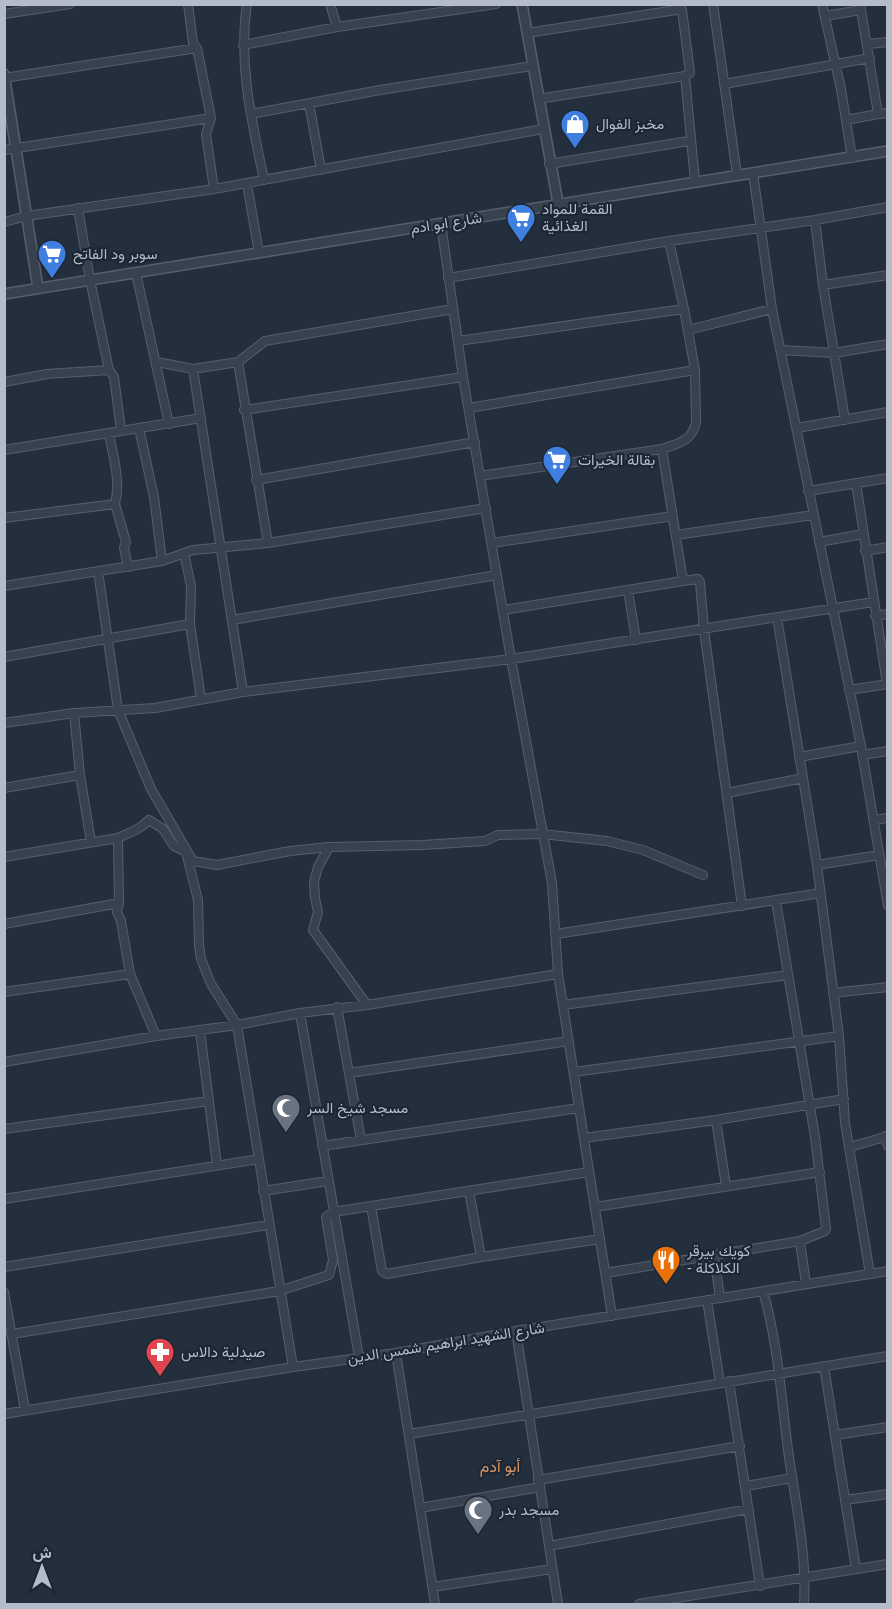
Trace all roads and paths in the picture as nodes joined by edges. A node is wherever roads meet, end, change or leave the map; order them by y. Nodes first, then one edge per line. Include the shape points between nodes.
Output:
1 (70, 4) edge
2 (188, 4) edge
3 (247, 4) edge
4 (330, 4) edge
5 (496, 4) edge
6 (522, 4) edge
7 (713, 4) edge
8 (822, 4) edge
9 (675, 7) edge
10 (861, 7) edge
11 (4, 14) edge
12 (825, 16) junction
13 (337, 27) junction
14 (527, 33) junction
15 (888, 42) edge
16 (243, 45) junction
17 (868, 45) junction
18 (197, 48) junction
19 (870, 58) junction
20 (835, 63) junction
21 (532, 66) junction
22 (5, 76) edge
23 (685, 76) junction
24 (724, 84) junction
25 (538, 99) junction
26 (309, 103) junction
27 (888, 112) edge
28 (251, 114) junction
29 (878, 114) junction
30 (210, 118) junction
31 (846, 120) junction
32 (543, 129) junction
33 (689, 141) junction
34 (16, 148) junction
35 (4, 150) edge
36 (888, 151) edge
37 (852, 158) junction
38 (549, 164) junction
39 (321, 170) junction
40 (753, 173) junction
41 (737, 175) junction
42 (264, 180) junction
43 (695, 181) junction
44 (248, 183) junction
45 (214, 189) junction
46 (558, 203) junction
47 (888, 207) edge
48 (78, 208) junction
49 (27, 216) junction
50 (815, 220) junction
51 (4, 222) edge
52 (441, 224) junction
53 (760, 228) junction
54 (669, 241) junction
55 (259, 253) junction
56 (136, 273) junction
57 (888, 275) edge
58 (448, 278) junction
59 (90, 280) junction
60 (823, 285) junction
61 (38, 288) junction
62 (4, 294) edge
63 (453, 309) junction
64 (684, 309) junction
65 (772, 309) junction
66 (688, 330) junction
67 (458, 341) junction
68 (888, 344) edge
69 (782, 350) junction
70 (834, 353) junction
71 (157, 362) junction
72 (238, 362) junction
73 (193, 369) junction
74 (109, 370) junction
75 (695, 370) junction
76 (463, 377) junction
77 (4, 382) edge
78 (469, 408) junction
79 (244, 410) junction
80 (888, 412) edge
81 (201, 418) junction
82 (845, 420) junction
83 (169, 424) junction
84 (139, 428) junction
85 (797, 428) junction
86 (121, 430) junction
87 (109, 433) junction
88 (475, 442) junction
89 (662, 449) junction
90 (4, 450) edge
91 (480, 476) junction
92 (888, 478) edge
93 (256, 480) junction
94 (856, 483) junction
95 (808, 491) junction
96 (115, 504) junction
97 (486, 508) junction
98 (813, 515) junction
99 (673, 516) junction
100 (4, 518) edge
101 (863, 534) junction
102 (676, 535) junction
103 (819, 542) junction
104 (268, 543) junction
105 (492, 543) junction
106 (221, 546) junction
107 (888, 547) edge
108 (865, 551) junction
109 (184, 553) junction
110 (162, 561) junction
111 (128, 567) junction
112 (98, 572) junction
113 (497, 574) junction
114 (683, 581) junction
115 (4, 586) edge
116 (628, 590) junction
117 (873, 602) junction
118 (833, 609) junction
119 (503, 610) junction
120 (888, 614) edge
121 (875, 616) junction
122 (777, 617) junction
123 (232, 620) junction
124 (190, 624) junction
125 (704, 630) junction
126 (108, 639) junction
127 (636, 640) junction
128 (4, 657) edge
129 (511, 659) junction
130 (887, 684) edge
131 (849, 690) junction
132 (243, 692) junction
133 (201, 699) junction
134 (118, 710) junction
135 (74, 713) junction
136 (4, 723) edge
137 (861, 746) junction
138 (888, 751) edge
139 (862, 755) junction
140 (800, 757) junction
141 (80, 775) junction
142 (803, 778) junction
143 (4, 788) edge
144 (727, 793) junction
145 (888, 818) edge
146 (874, 820) junction
147 (542, 834) junction
148 (118, 838) junction
149 (91, 843) junction
150 (329, 846) junction
151 (186, 852) junction
152 (879, 855) junction
153 (4, 857) edge
154 (817, 865) junction
155 (703, 875) dead end
156 (886, 892) edge
157 (821, 893) junction
158 (776, 901) junction
159 (119, 903) junction
160 (742, 906) junction
161 (888, 906) edge
162 (4, 924) edge
163 (556, 934) junction
164 (130, 974) junction
165 (558, 974) junction
166 (788, 975) junction
167 (888, 987) edge
168 (4, 992) edge
169 (833, 993) junction
170 (367, 1005) junction
171 (563, 1005) junction
172 (337, 1007) junction
173 (300, 1013) junction
174 (237, 1025) junction
175 (200, 1031) junction
176 (156, 1036) junction
177 (839, 1036) junction
178 (569, 1041) junction
179 (799, 1041) junction
180 (4, 1062) edge
181 (574, 1072) junction
182 (348, 1073) junction
183 (844, 1099) junction
184 (209, 1101) junction
185 (809, 1106) junction
186 (579, 1108) junction
187 (716, 1120) junction
188 (4, 1129) edge
189 (886, 1136) edge
190 (584, 1138) junction
191 (361, 1140) junction
192 (322, 1146) junction
193 (888, 1146) edge
194 (850, 1147) junction
195 (259, 1159) junction
196 (217, 1165) junction
197 (589, 1172) junction
198 (820, 1172) junction
199 (328, 1180) junction
200 (726, 1186) junction
201 (263, 1191) junction
202 (469, 1191) junction
203 (4, 1199) edge
204 (371, 1206) junction
205 (595, 1207) junction
206 (333, 1212) junction
207 (268, 1225) junction
208 (600, 1239) junction
209 (800, 1240) junction
210 (714, 1255) junction
211 (481, 1257) junction
212 (4, 1267) edge
213 (888, 1271) edge
214 (606, 1273) junction
215 (870, 1274) junction
216 (806, 1284) junction
217 (279, 1291) junction
218 (763, 1291) junction
219 (4, 1292) edge
220 (720, 1298) junction
221 (707, 1300) junction
222 (612, 1316) junction
223 (9, 1329) edge
224 (516, 1331) junction
225 (396, 1353) junction
226 (888, 1356) edge
227 (359, 1357) junction
228 (824, 1366) junction
229 (293, 1367) junction
230 (779, 1373) junction
231 (729, 1381) junction
232 (720, 1383) junction
233 (26, 1410) junction
234 (529, 1413) junction
235 (4, 1414) edge
236 (888, 1427) edge
237 (409, 1434) junction
238 (835, 1435) junction
239 (740, 1446) junction
240 (792, 1478) junction
241 (539, 1484) junction
242 (746, 1486) junction
243 (888, 1494) edge
244 (845, 1500) junction
245 (420, 1508) junction
246 (749, 1509) junction
247 (549, 1546) junction
248 (888, 1564) edge
249 (552, 1569) junction
250 (856, 1569) junction
251 (805, 1578) junction
252 (760, 1586) junction
253 (432, 1587) junction
254 (435, 1605) edge
255 (558, 1605) edge
256 (639, 1605) edge
257 (804, 1605) edge

1 - 11 street
2 - 18 street
3 - 16 street
4 - 13 street
5 - 13 street
6 - 14 street
7 - 24 street
8 - 12 street
9 - 14 street
9 - 23 street via 681,10 690,73
10 - 12 street
10 - 17 street
12 - 20 street
13 - 16 street
14 - 21 street
15 - 17 street
16 - 28 street
17 - 19 street
18 - 22 street
18 - 30 street
19 - 20 street
19 - 29 street
20 - 24 street
20 - 31 street
21 - 25 street
21 - 26 street
22 - 34 street
23 - 25 street
23 - 33 street
24 - 41 street
25 - 32 street
26 - 28 street
26 - 39 street
27 - 29 street
28 - 42 street
29 - 31 street
30 - 34 street
30 - 45 street via 206,134
31 - 37 street
32 - 38 street
32 - 39 street
33 - 38 street
33 - 43 street
34 - 35 street
34 - 49 street
36 - 37 street, شارع ابو ادم
37 - 40 street, شارع ابو ادم
38 - 46 street
39 - 42 street
40 - 41 street, شارع ابو ادم
40 - 53 street
41 - 43 street, شارع ابو ادم
42 - 44 street
43 - 46 street, شارع ابو ادم
44 - 45 street
44 - 55 street
45 - 48 street
46 - 52 street, شارع ابو ادم
47 - 50 street
48 - 49 street
48 - 59 street
49 - 51 street
49 - 61 street
50 - 53 street
50 - 60 street
52 - 55 street, شارع ابو ادم
52 - 58 street
53 - 54 street
53 - 65 street
54 - 58 street
54 - 64 street
55 - 56 street, شارع ابو ادم
56 - 59 street, شارع ابو ادم
56 - 71 street
57 - 60 street
58 - 63 street
59 - 61 street, شارع ابو ادم
59 - 74 street
60 - 70 street
61 - 62 street, شارع ابو ادم
63 - 67 street
63 - 72 street via 264,340
64 - 66 street
64 - 67 street
65 - 66 street
65 - 69 street
66 - 75 street
67 - 76 street
68 - 70 street
69 - 70 street
69 - 85 street
70 - 82 street
71 - 73 street
71 - 83 street
72 - 73 street
72 - 79 street
73 - 81 street
74 - 77 street via 47,374
74 - 86 street via 114,377
75 - 78 street
75 - 89 street via 694,430 686,441
76 - 78 street
76 - 79 street
78 - 88 street
79 - 93 street
80 - 82 street
81 - 83 street
81 - 106 street
82 - 85 street
83 - 84 street
84 - 86 street
84 - 110 street
85 - 95 street
86 - 87 street
87 - 90 street
87 - 96 street via 118,477
88 - 91 street
88 - 93 street
89 - 91 street
89 - 99 street
91 - 97 street
92 - 94 street
93 - 104 street
94 - 95 street
94 - 101 street
95 - 98 street
96 - 100 street
96 - 111 street via 126,542
97 - 104 street
97 - 105 street
98 - 102 street
98 - 103 street
99 - 102 street
99 - 105 street
101 - 103 street
101 - 108 street
102 - 114 street
103 - 118 street
104 - 106 street
105 - 113 street
106 - 109 street
106 - 123 street
107 - 108 street
108 - 117 street
109 - 110 street
109 - 124 street via 191,586
110 - 111 street
111 - 112 street
112 - 115 street
112 - 126 street
113 - 119 street
113 - 123 street
114 - 116 street
114 - 125 street via 700,582
116 - 119 street
116 - 127 street
117 - 118 street
117 - 121 street
118 - 122 street
118 - 131 street
119 - 129 street
120 - 121 street
121 - 130 street
122 - 125 street
122 - 140 street
123 - 132 street
124 - 126 street
124 - 133 street
125 - 127 street
125 - 144 street
126 - 128 street
126 - 134 street
127 - 129 street
129 - 132 street
129 - 147 street
130 - 131 street
131 - 137 street
132 - 133 street
133 - 134 street
134 - 135 street
134 - 151 street via 151,789
135 - 136 street
135 - 141 street
137 - 139 street
137 - 140 street
138 - 139 street
139 - 146 street
140 - 142 street
141 - 143 street
141 - 149 street
142 - 144 street
142 - 154 street
144 - 160 street
145 - 146 street
146 - 152 street
147 - 150 street via 498,835 485,841 423,845
147 - 155 street via 607,841 643,850
147 - 163 street
148 - 149 street
148 - 151 street via 134,833 149,820 164,829 174,846
148 - 159 street
149 - 153 street
150 - 151 street via 209,865 193,861
150 - 170 street via 314,882 318,912 313,930
151 - 174 street via 198,900 201,959 211,984
152 - 154 street
152 - 156 street
154 - 157 street
156 - 161 street
157 - 158 street
157 - 169 street
158 - 160 street
158 - 166 street
159 - 162 street
159 - 164 street via 117,912
160 - 163 street
163 - 165 street
164 - 168 street
164 - 176 street
165 - 170 street
165 - 171 street
166 - 171 street
166 - 179 street
167 - 169 street
169 - 177 street
170 - 172 street
171 - 178 street
172 - 173 street
172 - 182 street
173 - 174 street
173 - 192 street
174 - 175 street
174 - 195 street
175 - 176 street
175 - 184 street
176 - 180 street
177 - 179 street
177 - 183 street
178 - 181 street
178 - 182 street
179 - 181 street
179 - 185 street
181 - 186 street
182 - 191 street
183 - 185 street
183 - 194 street
184 - 188 street
184 - 196 street
185 - 187 street
185 - 198 street
186 - 190 street
186 - 191 street
187 - 190 street
187 - 200 street
189 - 193 street
189 - 194 street
190 - 197 street
191 - 192 street
192 - 199 street
194 - 215 street
195 - 196 street
195 - 201 street
196 - 203 street
197 - 202 street
197 - 205 street
198 - 200 street
198 - 209 street via 826,1228 822,1234
199 - 201 street
199 - 206 street
200 - 205 street
201 - 207 street
202 - 204 street
202 - 211 street
204 - 206 street
204 - 211 street via 384,1274
205 - 208 street
206 - 217 street via 326,1217 333,1260 329,1275
206 - 227 street
207 - 212 street
207 - 217 street
208 - 211 street
208 - 214 street
209 - 210 street
209 - 216 street
210 - 214 street
210 - 220 street
213 - 215 street, شارع الشهيد ابراهيم شمس الدين
214 - 222 street
215 - 216 street, شارع الشهيد ابراهيم شمس الدين
216 - 218 street, شارع الشهيد ابراهيم شمس الدين
217 - 223 street
217 - 229 street
218 - 220 street, شارع الشهيد ابراهيم شمس الدين
218 - 230 street
219 - 223 street
220 - 221 street, شارع الشهيد ابراهيم شمس الدين
221 - 222 street, شارع الشهيد ابراهيم شمس الدين
221 - 232 street
222 - 224 street, شارع الشهيد ابراهيم شمس الدين
223 - 233 street
224 - 225 street, شارع الشهيد ابراهيم شمس الدين
224 - 234 street
225 - 227 street, شارع الشهيد ابراهيم شمس الدين
225 - 237 street
226 - 228 street
227 - 229 street, شارع الشهيد ابراهيم شمس الدين
228 - 230 street
228 - 238 street
229 - 233 street, شارع الشهيد ابراهيم شمس الدين
230 - 231 street
230 - 240 street
231 - 232 street
231 - 239 street
232 - 234 street
233 - 235 street, شارع الشهيد ابراهيم شمس الدين
234 - 237 street
234 - 241 street
236 - 238 street
237 - 245 street
238 - 244 street
239 - 241 street
239 - 242 street
240 - 242 street
240 - 251 street
241 - 245 street
241 - 247 street
242 - 246 street
243 - 244 street
244 - 250 street
245 - 253 street
246 - 247 street
246 - 252 street
247 - 249 street
248 - 250 street
249 - 253 street
249 - 255 street
250 - 251 street
251 - 252 street
251 - 257 street
252 - 256 street
253 - 254 street

